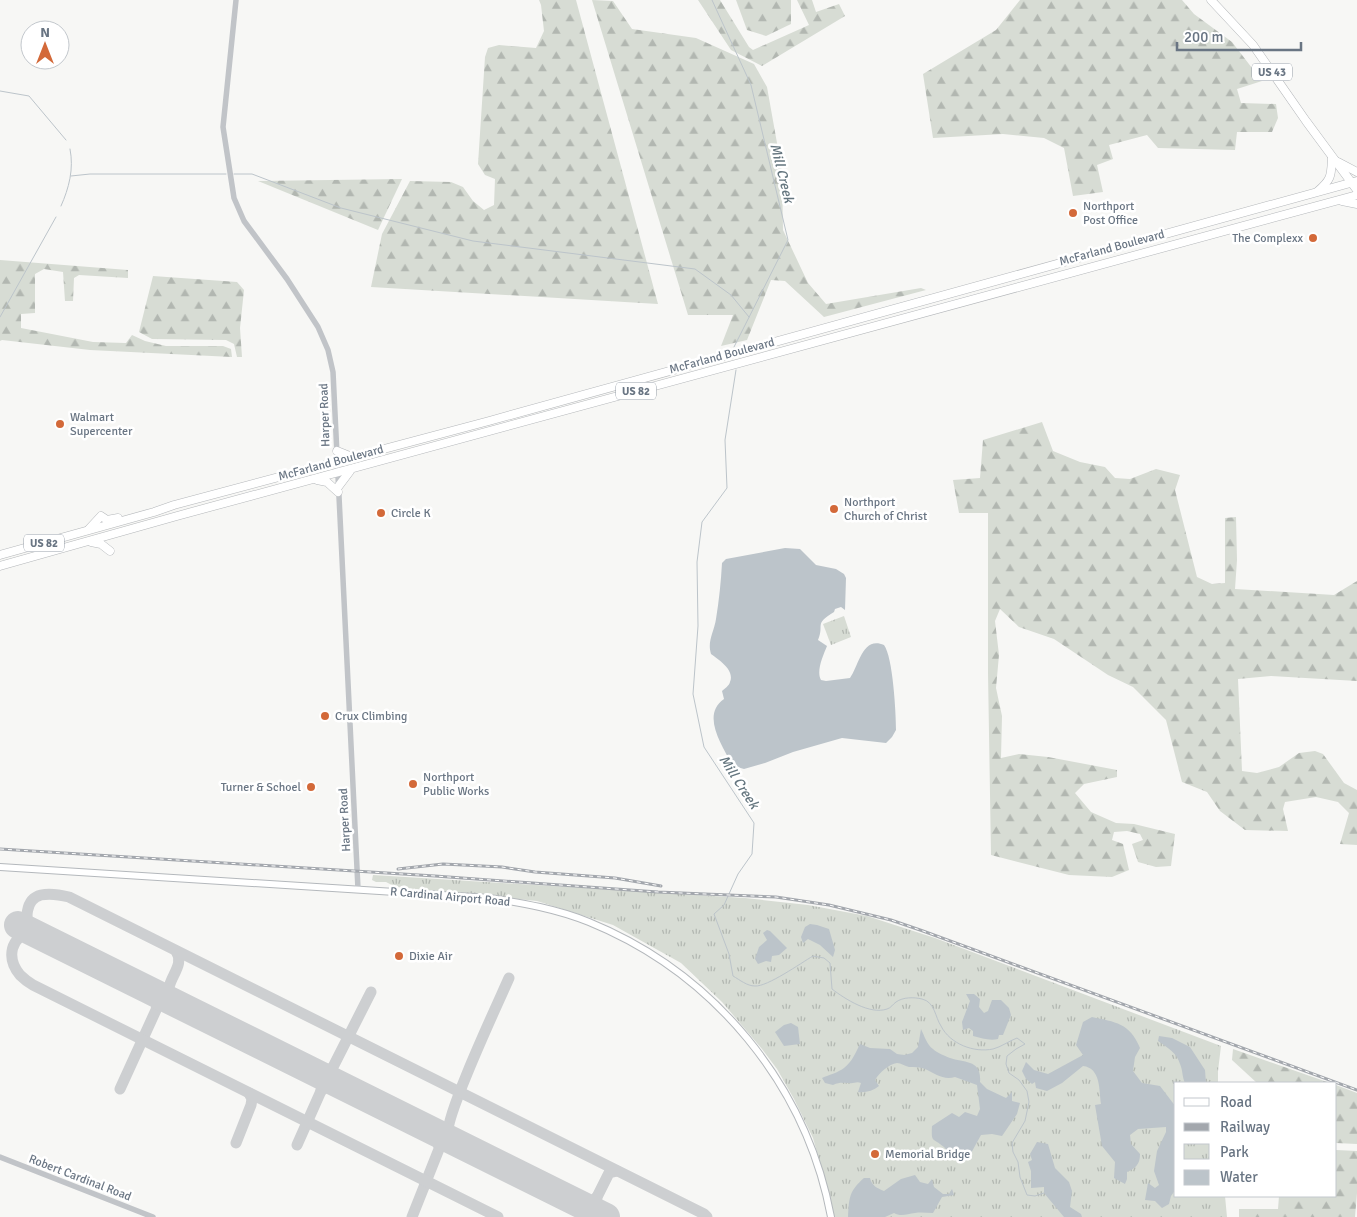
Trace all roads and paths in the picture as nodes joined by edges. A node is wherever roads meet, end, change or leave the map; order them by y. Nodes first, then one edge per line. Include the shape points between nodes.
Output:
1 (236, 0) edge
2 (1211, 0) edge
3 (1332, 158) junction
4 (1357, 172) edge
5 (1354, 182) edge
6 (1357, 190) edge
7 (1317, 192) junction
8 (1357, 195) edge
9 (1335, 200) junction
10 (1357, 204) edge
11 (448, 432) junction
12 (434, 435) junction
13 (442, 444) junction
14 (421, 450) junction
15 (337, 451) junction
16 (354, 457) junction
17 (337, 462) junction
18 (352, 469) junction
19 (337, 473) junction
20 (310, 480) junction
21 (338, 490) junction
22 (89, 541) junction
23 (110, 551) dead end
24 (0, 555) edge
25 (0, 566) edge
26 (0, 867) edge
27 (358, 890) junction
28 (0, 1158) edge
29 (153, 1217) edge
30 (831, 1217) edge

1 - 15 street, Harper Road via 223,120 234,198 244,221 318,326 325,343 333,372
2 - 3 highway, US 43 via 1253,45
3 - 4 highway, US 43
3 - 5 highway, US 43
3 - 7 highway via 1328,182
5 - 6 highway, US 43
5 - 7 highway, McFarland Boulevard / US 82
7 - 11 highway, McFarland Boulevard / US 82
8 - 9 highway, McFarland Boulevard / US 82
9 - 10 highway
9 - 13 highway, McFarland Boulevard / US 82
11 - 12 highway, McFarland Boulevard / US 82
11 - 13 highway
12 - 14 highway via 428,446
12 - 16 highway, McFarland Boulevard / US 82
13 - 14 highway, McFarland Boulevard / US 82
14 - 18 highway, McFarland Boulevard / US 82
15 - 16 highway
15 - 17 street, Harper Road
16 - 17 highway, McFarland Boulevard / US 82
17 - 19 street, Harper Road
17 - 24 highway, McFarland Boulevard / US 82
18 - 19 highway, McFarland Boulevard / US 82
18 - 21 highway
19 - 20 highway, McFarland Boulevard / US 82
19 - 21 street, Harper Road
20 - 21 highway via 327,482
20 - 22 highway, McFarland Boulevard / US 82
21 - 27 street, Harper Road
22 - 23 highway
22 - 25 highway, McFarland Boulevard / US 82
26 - 27 main road, R Cardinal Airport Road
27 - 30 main road, R Cardinal Airport Road via 490,898 540,907 611,932 670,966 734,1021 765,1060 792,1104 813,1151
28 - 29 street, Robert Cardinal Road

